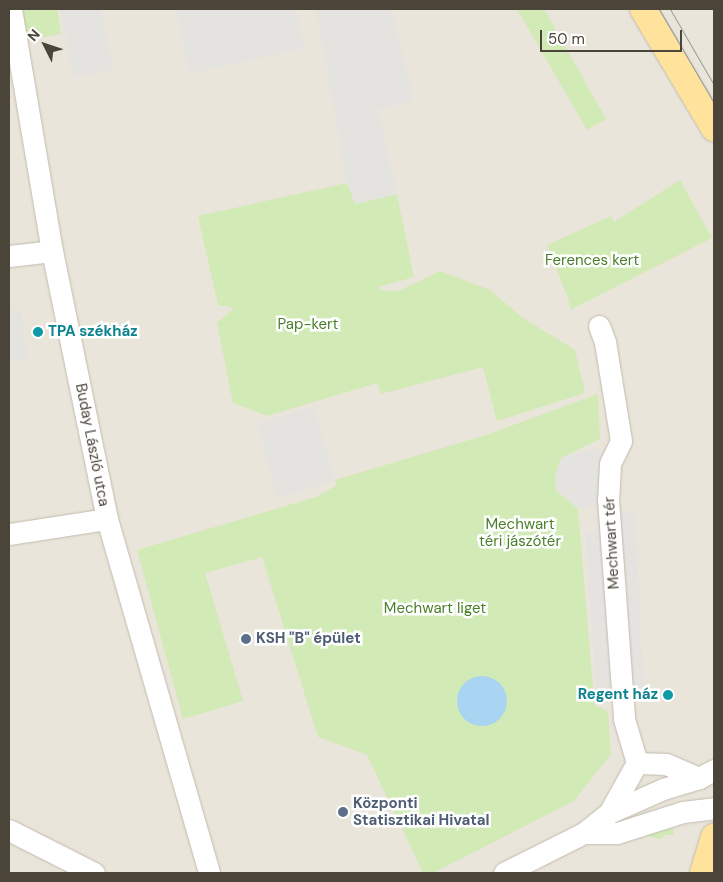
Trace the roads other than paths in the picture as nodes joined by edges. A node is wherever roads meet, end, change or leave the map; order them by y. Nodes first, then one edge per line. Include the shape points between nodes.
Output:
1 (11, 9) edge
2 (643, 9) edge
3 (714, 128) edge
4 (52, 251) junction
5 (9, 256) edge
6 (599, 326) dead end
7 (107, 519) junction
8 (9, 534) edge
9 (637, 763) junction
10 (698, 778) edge
11 (714, 800) edge
12 (714, 808) edge
13 (609, 812) junction
14 (9, 830) edge
15 (584, 833) junction
16 (714, 836) edge
17 (94, 873) edge
18 (209, 873) edge
19 (504, 873) edge
20 (703, 873) edge

1 - 4 street, Buday László utca
2 - 3 main road
4 - 5 street
4 - 7 street, Buday László utca
6 - 9 street, Mechwart tér via 605,342 621,440 610,464 608,499 624,719
7 - 8 street
7 - 18 street, Buday László utca
9 - 10 street via 666,764
9 - 13 street
10 - 11 street via 698,789
10 - 13 street
12 - 15 street via 683,812 617,833
13 - 15 street
14 - 17 street
15 - 19 street
16 - 20 main road

